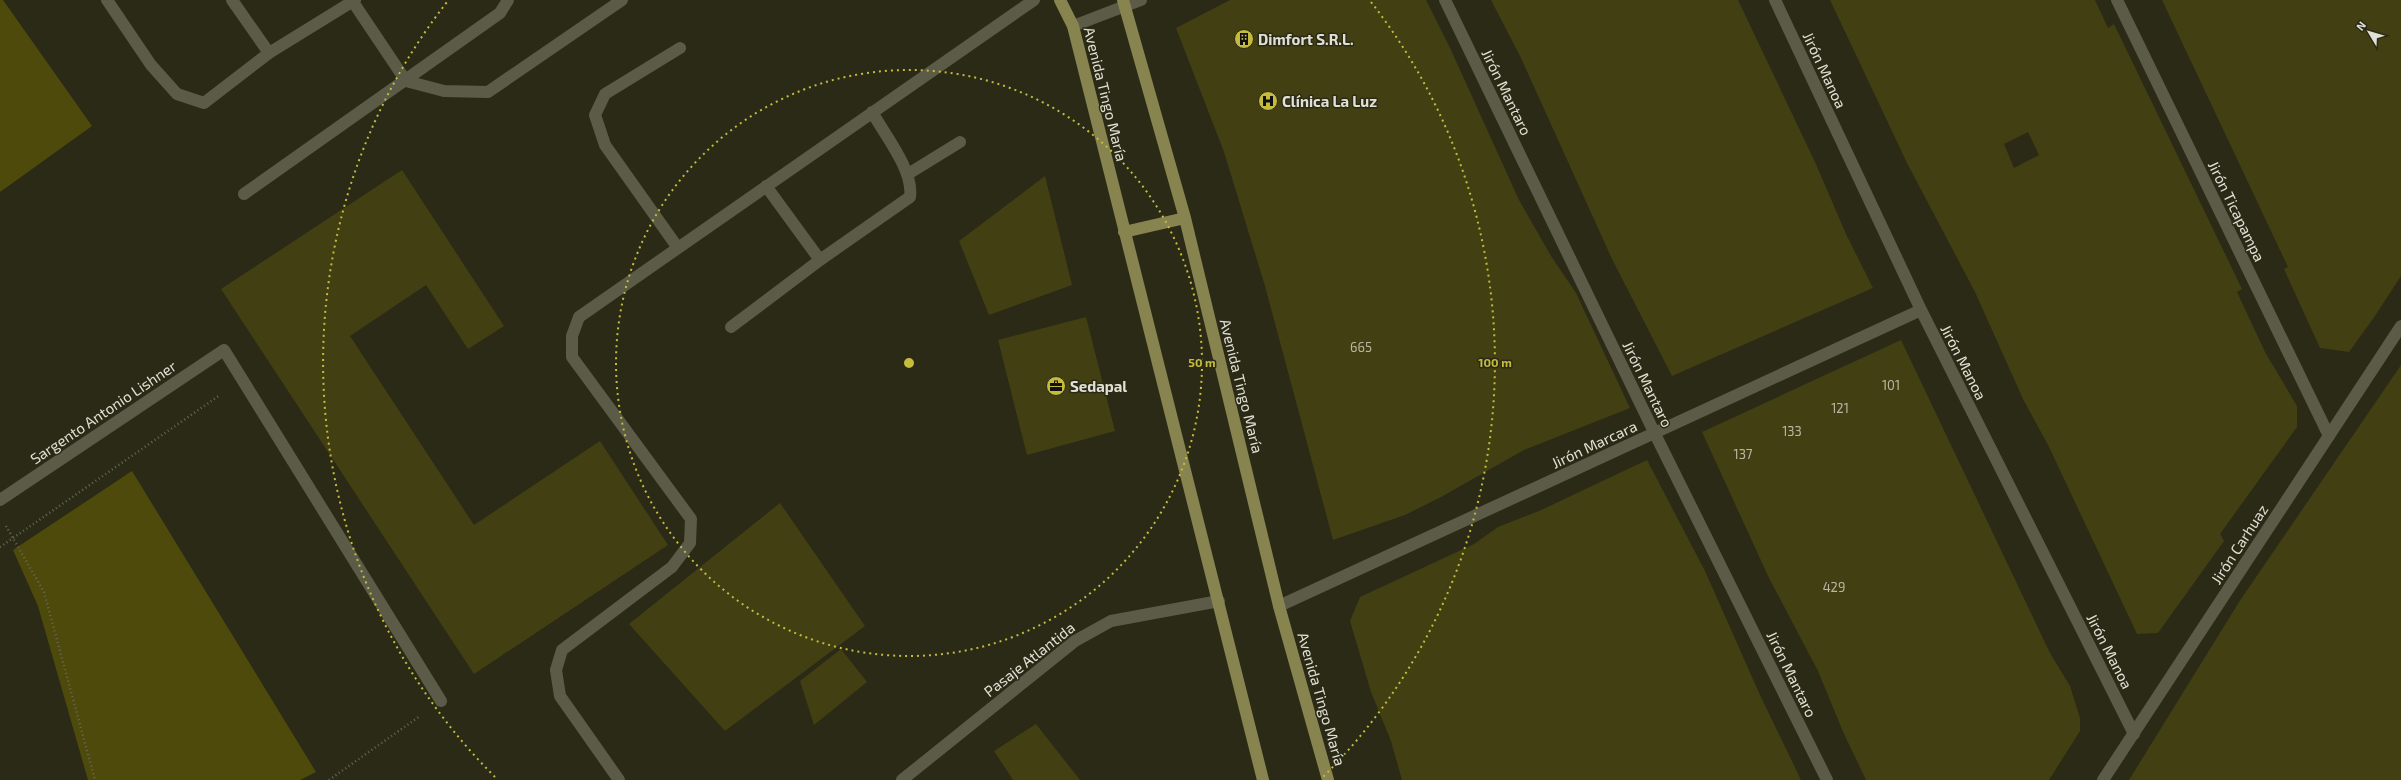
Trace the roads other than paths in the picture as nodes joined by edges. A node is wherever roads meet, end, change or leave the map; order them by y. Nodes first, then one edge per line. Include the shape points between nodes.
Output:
1 (107, 0) edge
2 (232, 0) edge
3 (508, 0) edge
4 (622, 0) edge
5 (1034, 0) edge
6 (1060, 0) edge
7 (1141, 0) edge
8 (1445, 0) edge
9 (1775, 0) edge
10 (2117, 0) edge
11 (354, 1) edge
12 (1125, 3) edge
13 (1073, 26) junction
14 (680, 48) dead end
15 (269, 53) junction
16 (406, 81) junction
17 (872, 112) junction
18 (960, 142) dead end
19 (908, 174) junction
20 (766, 186) junction
21 (244, 194) dead end
22 (1185, 218) junction
23 (1124, 232) junction
24 (678, 248) junction
25 (820, 260) junction
26 (1921, 310) junction
27 (731, 326) dead end
28 (2401, 326) edge
29 (1655, 434) junction
30 (2329, 436) junction
31 (0, 500) edge
32 (1219, 601) junction
33 (1279, 606) junction
34 (441, 700) road end
35 (2134, 734) junction
36 (619, 780) edge
37 (902, 780) edge
38 (1263, 780) edge
39 (1328, 780) edge
40 (1827, 780) edge
41 (2103, 780) edge

1 - 15 street via 151,65 177,94 204,104
2 - 15 street
3 - 16 street via 500,13
4 - 16 street via 488,92 444,91
5 - 17 street
6 - 13 main road, Avenida Tingo María
7 - 12 street
8 - 29 street, Jirón Mantaro
9 - 26 street, Jirón Manoa
10 - 30 street, Jirón Ticapampa
11 - 15 street
11 - 16 street
12 - 13 street
12 - 22 main road, Avenida Tingo María
13 - 23 main road, Avenida Tingo María
14 - 24 street via 605,94 595,115 605,145
16 - 21 street
17 - 19 street
17 - 20 street
18 - 19 street
19 - 25 street via 912,187 910,197
20 - 24 street
20 - 25 street
22 - 23 main road
22 - 33 main road, Avenida Tingo María
23 - 32 main road, Avenida Tingo María
24 - 36 street via 579,317 572,336 572,357 692,519 690,543 672,567 562,650 556,670 560,696
25 - 27 street
26 - 29 street, Jirón Marcara
26 - 35 street, Jirón Manoa
28 - 30 street, Jirón Carhuaz
29 - 33 street, Jirón Marcara
29 - 40 street, Jirón Mantaro
30 - 35 street, Jirón Carhuaz
31 - 34 street, Sargento Antonio Lishner via 224,350
32 - 37 street, Pasaje Atlantida via 1111,621 1075,641
32 - 38 main road, Avenida Tingo María
33 - 39 main road, Avenida Tingo María
35 - 41 street, Jirón Carhuaz

